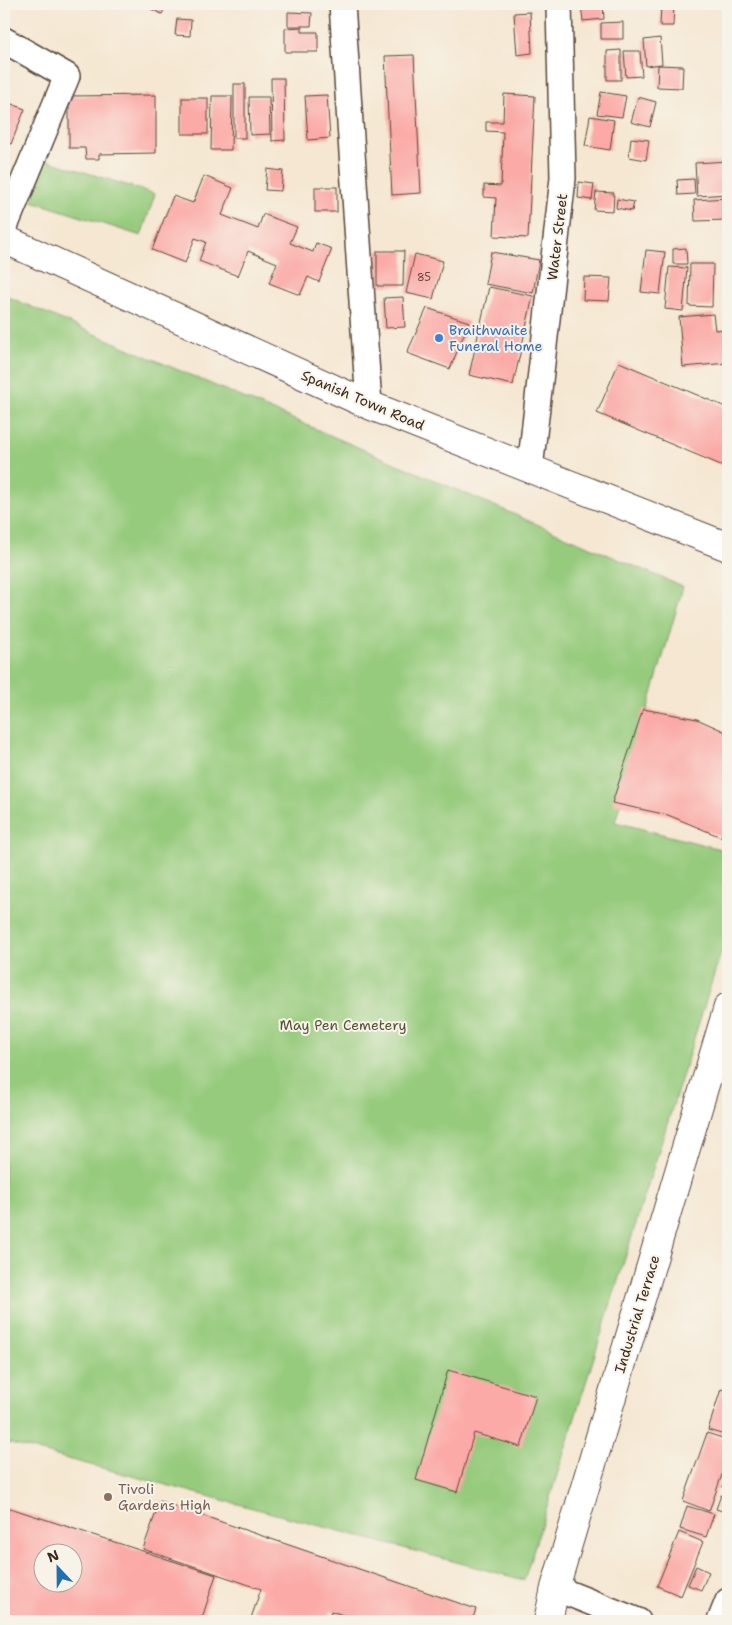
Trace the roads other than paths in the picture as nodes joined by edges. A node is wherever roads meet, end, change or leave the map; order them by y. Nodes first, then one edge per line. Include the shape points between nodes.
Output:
1 (342, 4) edge
2 (559, 4) edge
3 (4, 40) edge
4 (4, 229) edge
5 (4, 239) edge
6 (369, 405) junction
7 (530, 469) junction
8 (728, 547) edge
9 (728, 1007) edge
10 (555, 1588) junction
11 (728, 1601) edge
12 (548, 1621) edge
13 (638, 1621) edge
14 (720, 1621) edge

1 - 6 street
2 - 7 street, Water Street via 563,178
3 - 4 street via 66,76
5 - 6 main road, Spanish Town Road
6 - 7 main road, Spanish Town Road
7 - 8 main road, Spanish Town Road
9 - 10 main road, Industrial Terrace
10 - 12 main road, Industrial Terrace
10 - 13 street
11 - 14 street

